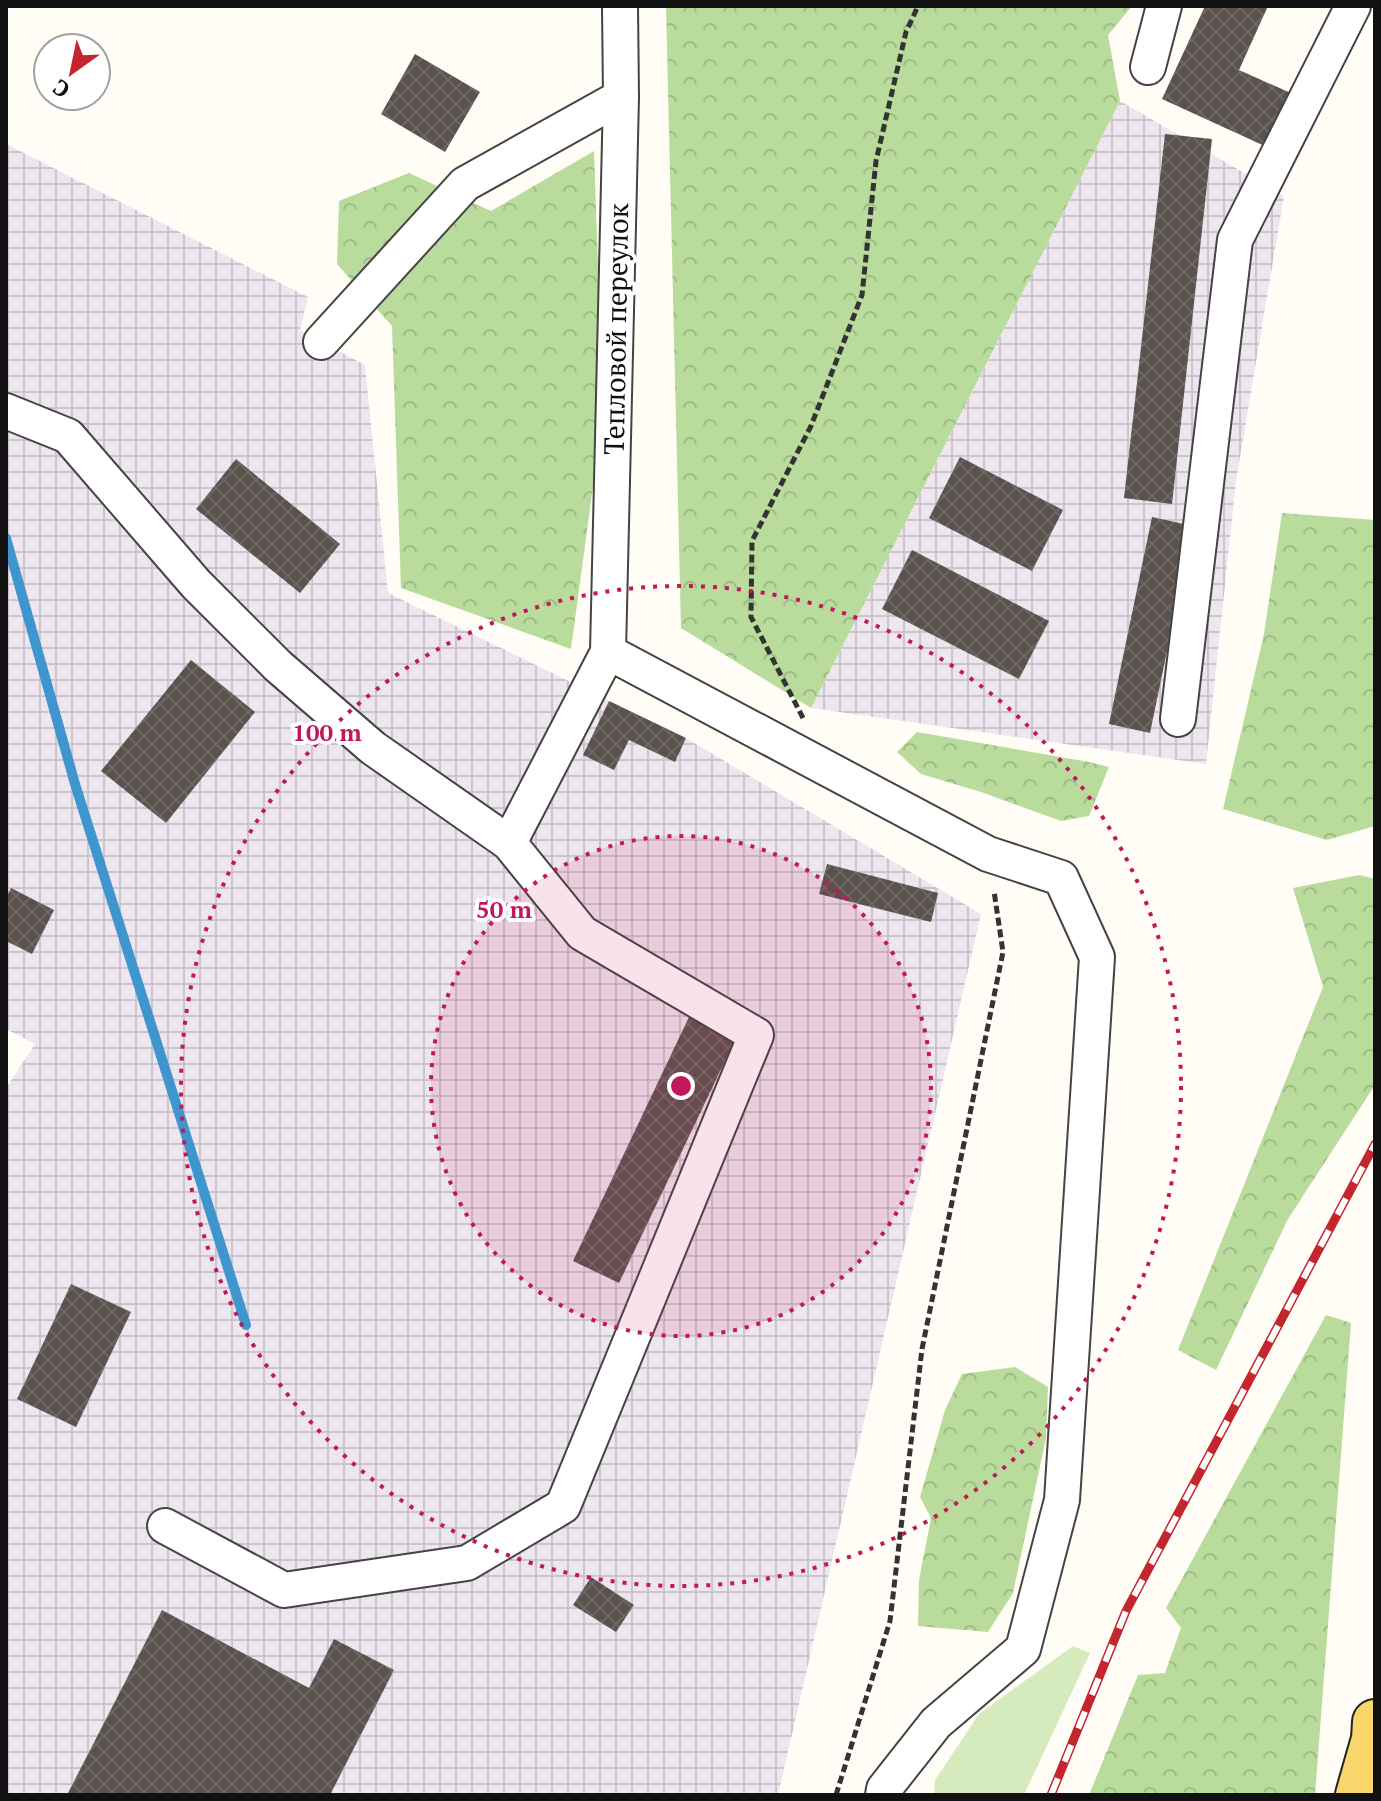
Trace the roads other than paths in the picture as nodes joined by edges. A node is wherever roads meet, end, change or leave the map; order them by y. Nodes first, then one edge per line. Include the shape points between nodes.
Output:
1 (620, 6) edge
2 (1164, 6) edge
3 (1353, 6) edge
4 (1148, 67) dead end
5 (621, 97) junction
6 (321, 342) dead end
7 (6, 411) edge
8 (608, 652) junction
9 (1178, 719) dead end
10 (509, 843) junction
11 (165, 1526) dead end
12 (1375, 1722) edge
13 (883, 1795) edge
14 (1358, 1795) edge

1 - 5 street, Тепловой переулок
2 - 4 street
3 - 9 street via 1235,240
5 - 6 street via 465,184
5 - 8 street, Тепловой переулок
7 - 10 street via 68,436 196,584 278,666 373,748
8 - 10 street
8 - 13 street via 988,854 1061,878 1097,957 1062,1500 1023,1649 936,1723
10 - 11 street via 582,933 756,1035 563,1506 467,1563 284,1590
12 - 14 main road

